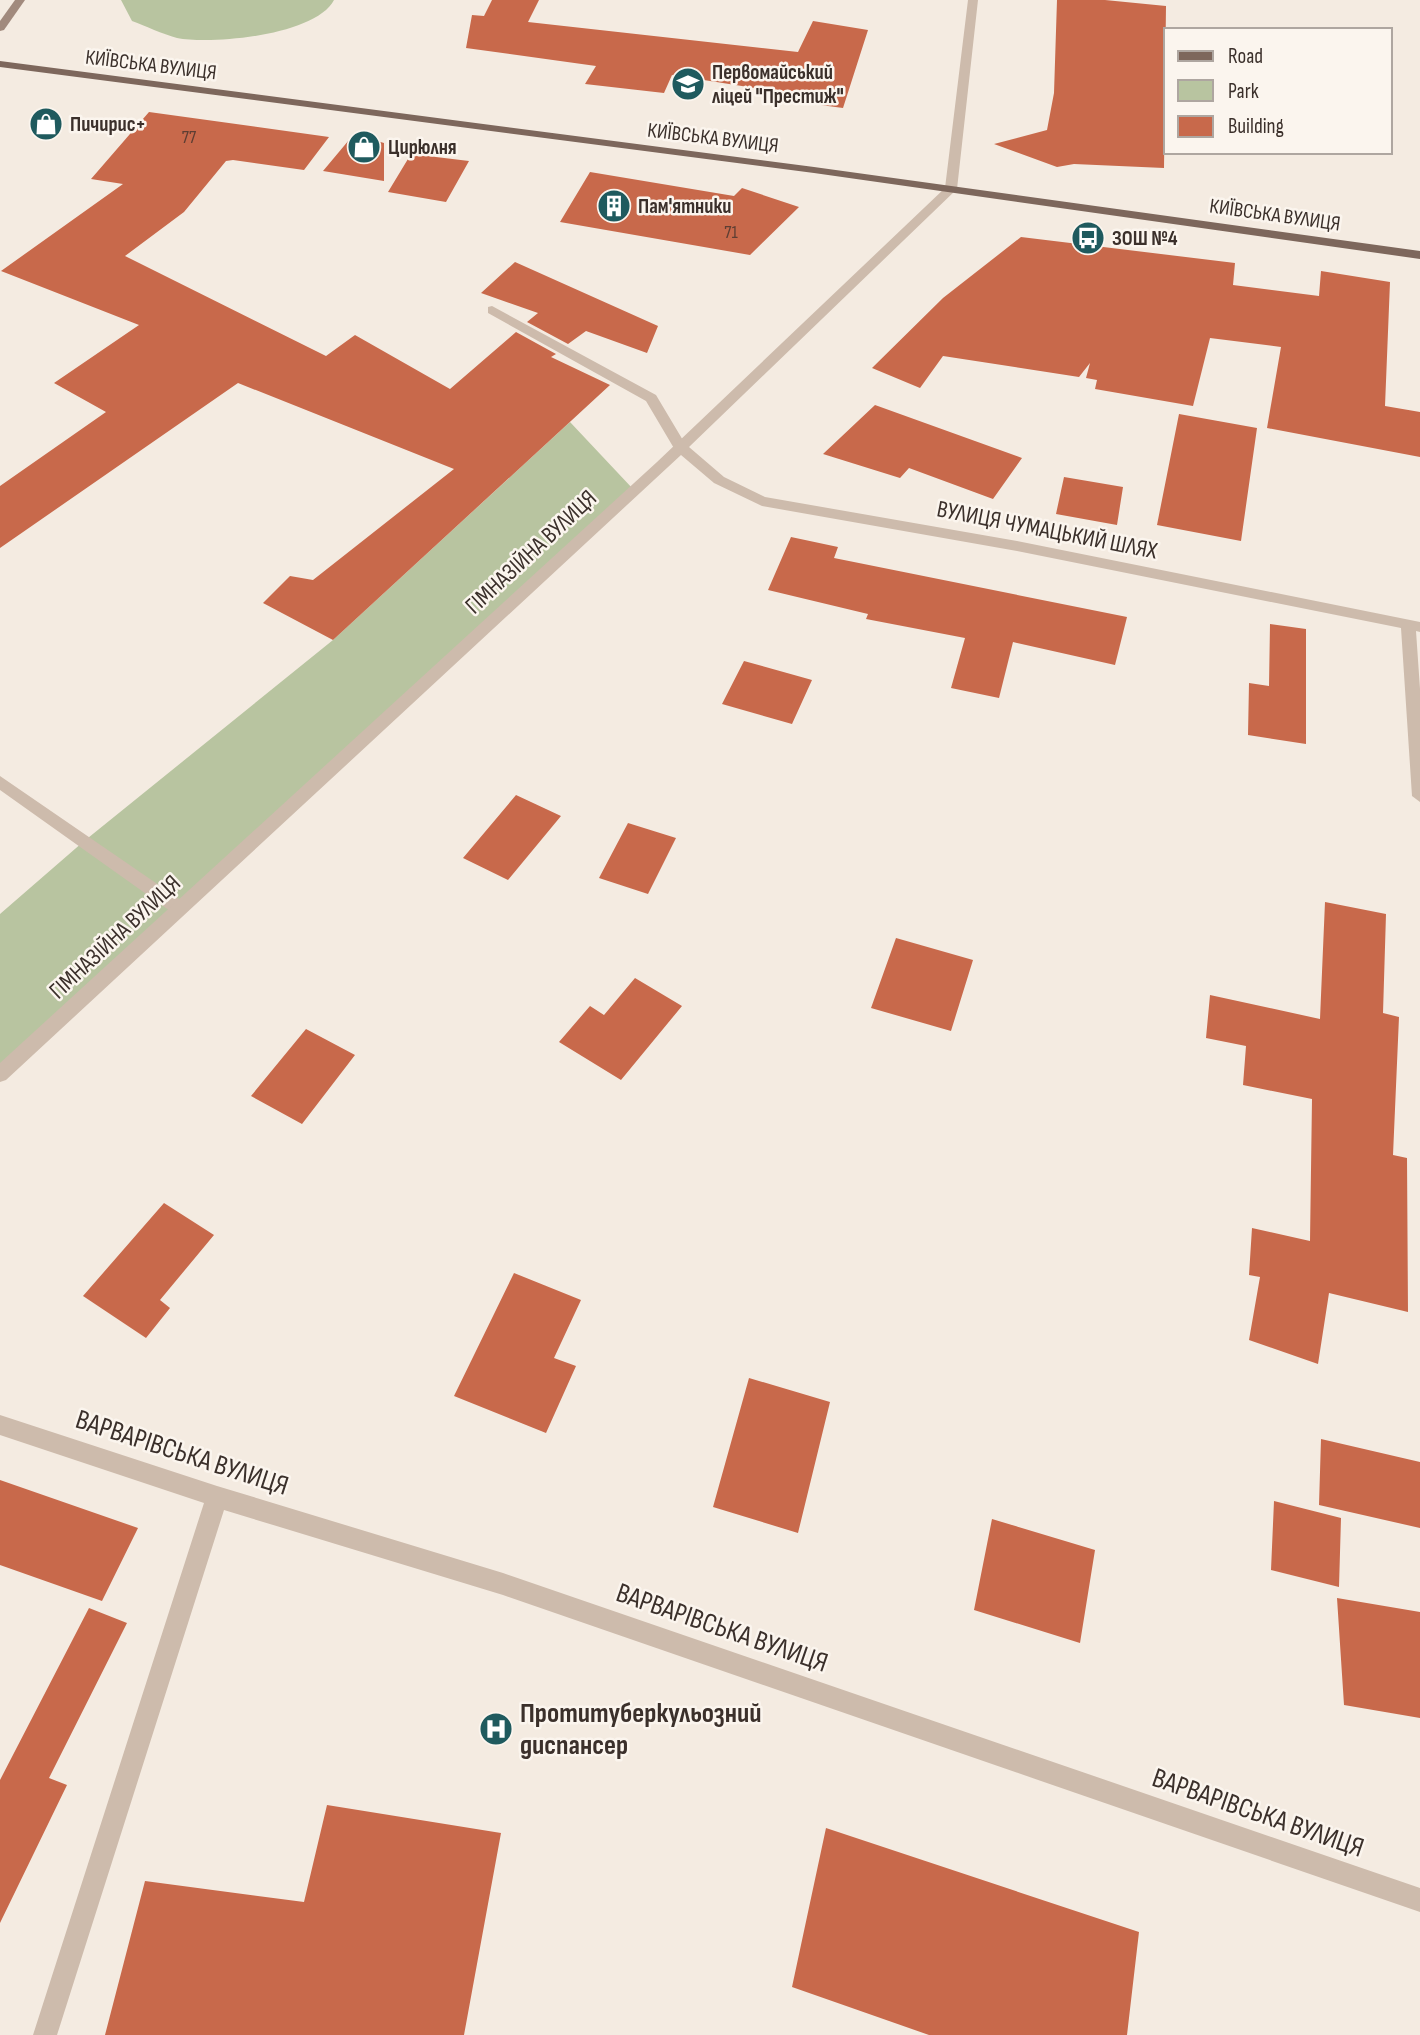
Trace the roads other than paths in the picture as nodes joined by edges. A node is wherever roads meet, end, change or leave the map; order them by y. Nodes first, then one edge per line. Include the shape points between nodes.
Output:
1 (20, 0) edge
2 (972, 0) edge
3 (0, 28) edge
4 (0, 64) edge
5 (951, 189) junction
6 (1420, 255) edge
7 (492, 310) dead end
8 (680, 447) junction
9 (1414, 626) edge
10 (0, 782) edge
11 (1420, 796) edge
12 (179, 908) junction
13 (0, 1074) edge
14 (0, 1425) edge
15 (217, 1497) junction
16 (1420, 1900) edge
17 (45, 2035) edge

1 - 3 street
2 - 5 street
4 - 5 main road, КИЇВСЬКА ВУЛИЦЯ
5 - 6 main road, КИЇВСЬКА ВУЛИЦЯ
5 - 8 street, ГІМНАЗІЙНА ВУЛИЦЯ
7 - 8 street, ВУЛИЦЯ ЧУМАЦЬКИЙ ШЛЯХ via 651,398
8 - 9 street, ВУЛИЦЯ ЧУМАЦЬКИЙ ШЛЯХ via 719,480 762,501 1017,546
8 - 12 street, ГІМНАЗІЙНА ВУЛИЦЯ
9 - 11 street
10 - 12 street
12 - 13 street, ГІМНАЗІЙНА ВУЛИЦЯ
14 - 15 street, ВАРВАРІВСЬКА ВУЛИЦЯ
15 - 16 street, ВАРВАРІВСЬКА ВУЛИЦЯ via 503,1584
15 - 17 street

